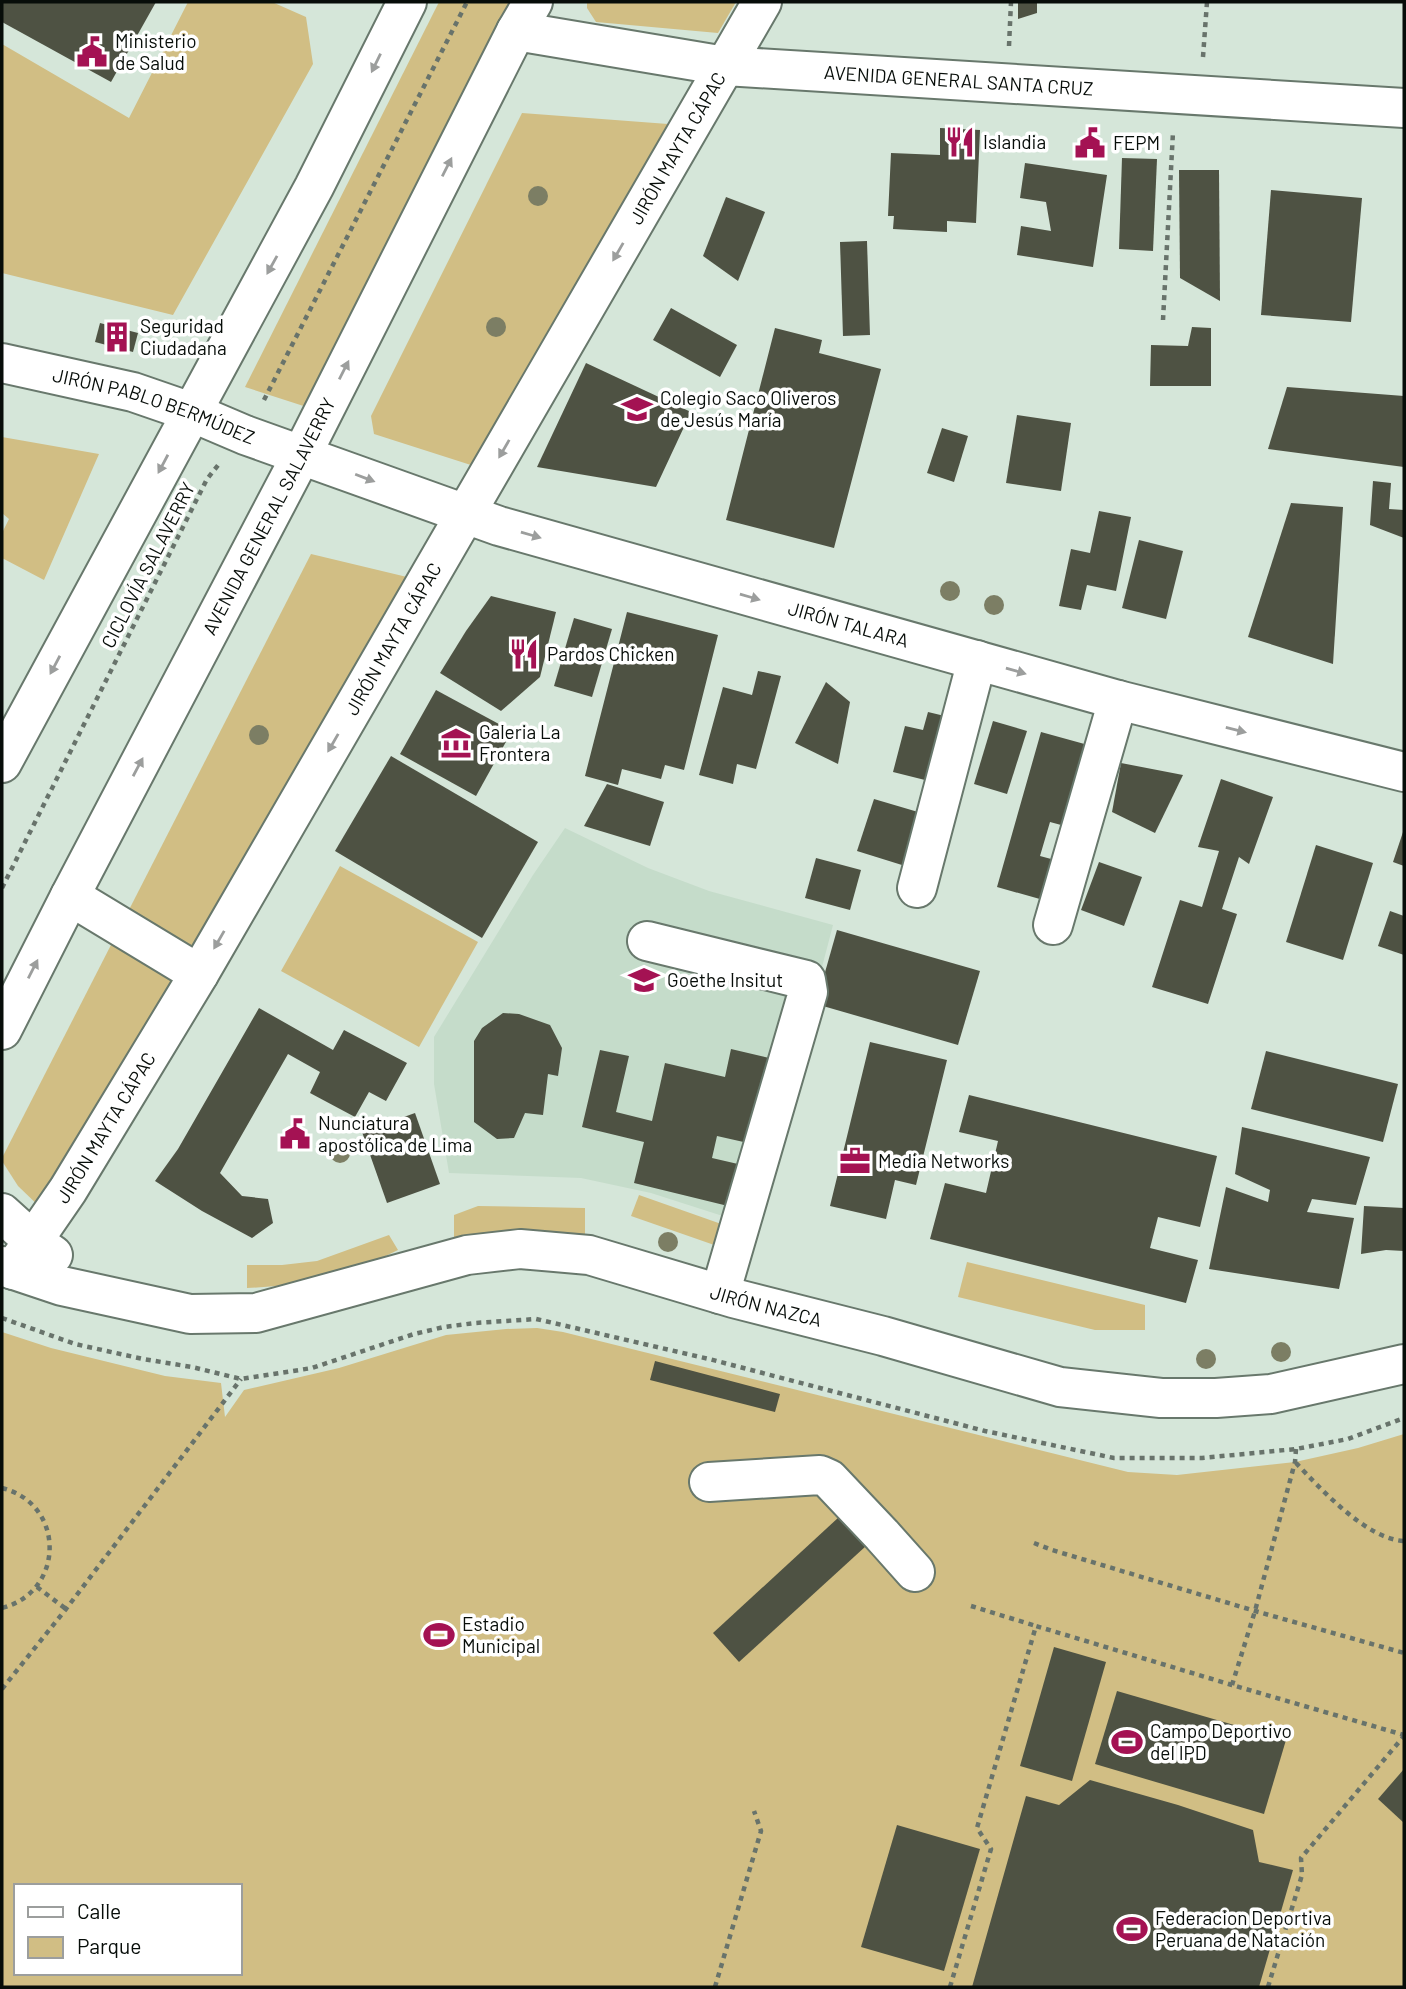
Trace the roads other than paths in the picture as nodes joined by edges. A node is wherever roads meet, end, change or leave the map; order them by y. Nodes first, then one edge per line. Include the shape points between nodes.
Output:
1 (407, 2) edge
2 (762, 2) edge
3 (525, 17) edge
4 (725, 66) junction
5 (1404, 108) edge
6 (2, 363) edge
7 (191, 412) junction
8 (302, 454) junction
9 (466, 514) junction
10 (976, 660) junction
11 (1118, 700) junction
12 (2, 762) edge
13 (1404, 772) edge
14 (917, 888) dead end
15 (70, 896) junction
16 (1053, 925) dead end
17 (646, 941) dead end
18 (199, 974) junction
19 (2, 1030) edge
20 (2, 1213) edge
21 (16, 1259) edge
22 (720, 1294) junction
23 (1404, 1364) edge
24 (709, 1482) dead end
25 (915, 1572) dead end

1 -> 7 street via 314,187
2 - 4 street, JIRÓN MAYTA CÁPAC
3 - 4 street, AVENIDA GENERAL SANTA CRUZ
8 -> 3 street, AVENIDA GENERAL SALAVERRY
4 - 5 street, AVENIDA GENERAL SANTA CRUZ
4 -> 9 street, JIRÓN MAYTA CÁPAC
6 - 7 street, JIRÓN PABLO BERMÚDEZ via 133,392
7 - 8 street, JIRÓN PABLO BERMÚDEZ
7 -> 12 street
8 -> 9 street, JIRÓN TALARA
15 -> 8 street, AVENIDA GENERAL SALAVERRY
9 -> 10 street, JIRÓN TALARA
9 -> 18 street, JIRÓN MAYTA CÁPAC
10 -> 11 street, JIRÓN TALARA
10 - 14 street
11 -> 13 street, JIRÓN TALARA
11 - 16 street
15 - 18 street
19 -> 15 street, AVENIDA GENERAL SALAVERRY
17 - 22 street via 806,980 808,985
18 - 21 street, JIRÓN MAYTA CÁPAC via 68,1190
20 - 21 street, JIRÓN NAZCA
21 - 22 street, JIRÓN NAZCA via 65,1262 130,1300 190,1314 256,1313 467,1255 520,1249 589,1255
22 - 23 street, JIRÓN NAZCA via 1060,1387 1161,1398 1271,1394
24 - 25 street via 820,1475 829,1479

